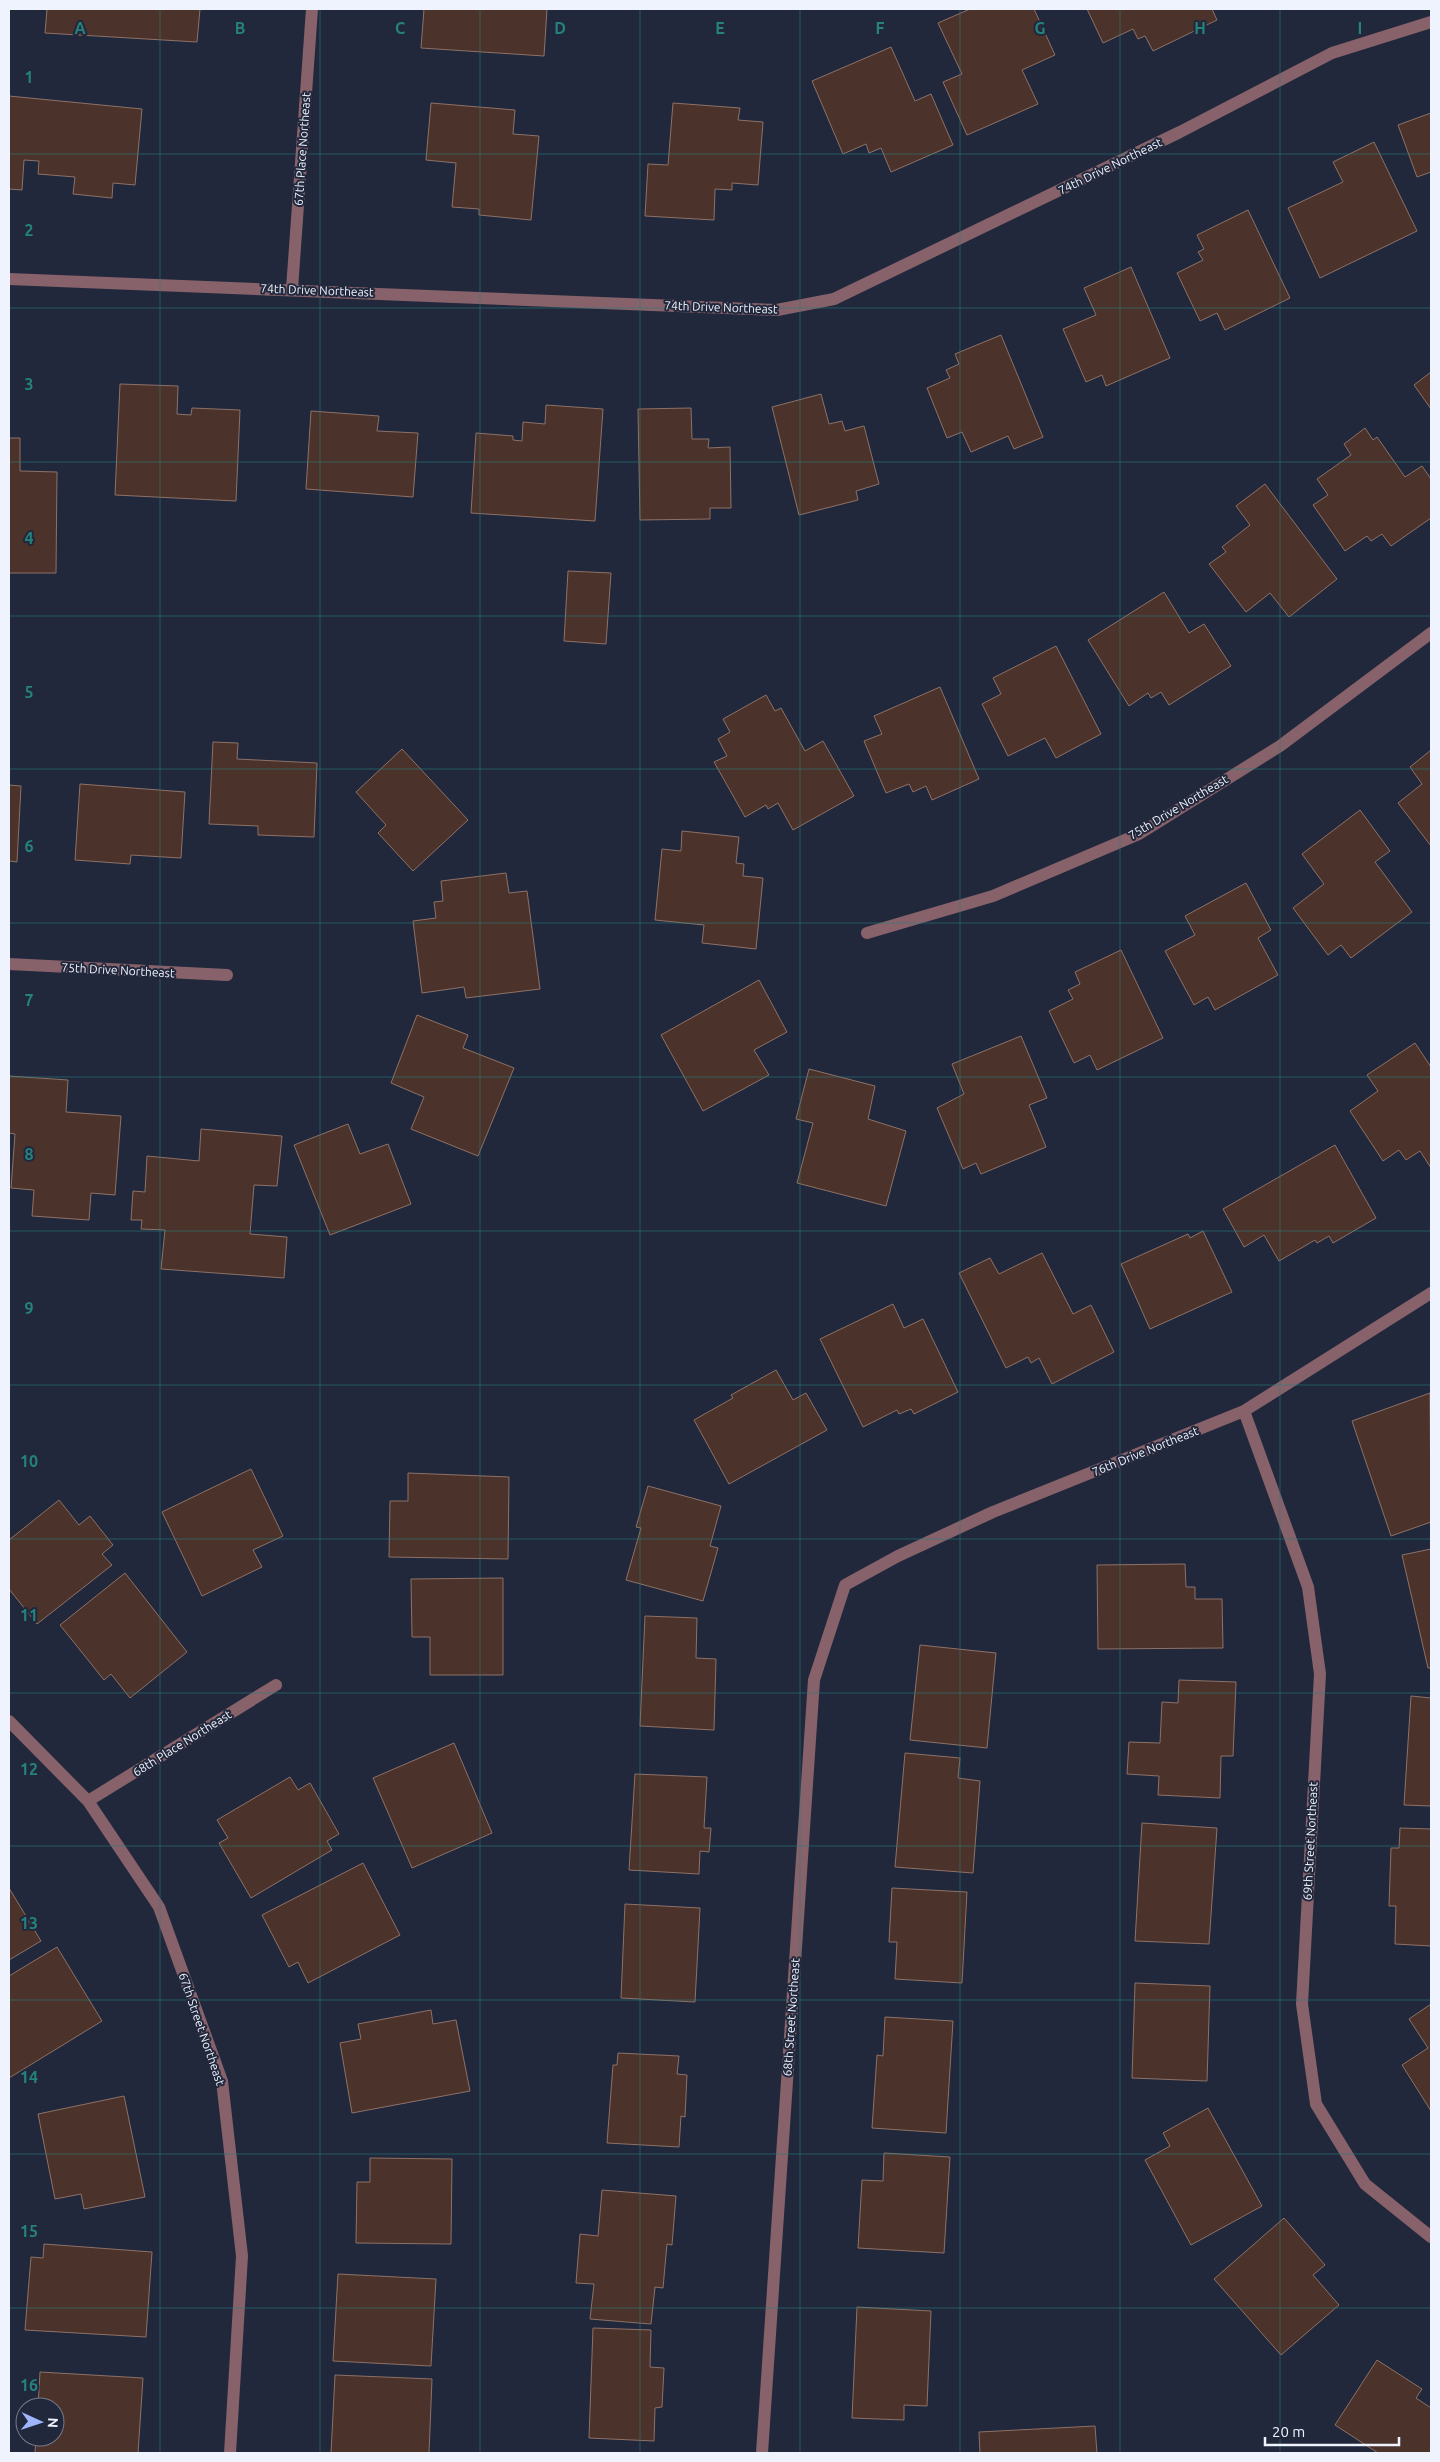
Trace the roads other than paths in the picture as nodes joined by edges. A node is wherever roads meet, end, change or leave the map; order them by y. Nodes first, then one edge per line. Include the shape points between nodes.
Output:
1 (312, 9) edge
2 (1431, 22) edge
3 (9, 279) edge
4 (292, 289) junction
5 (1431, 633) edge
6 (867, 933) dead end
7 (9, 964) edge
8 (227, 976) dead end
9 (1431, 1293) edge
10 (1244, 1411) junction
11 (845, 1585) joint
12 (276, 1685) dead end
13 (9, 1721) edge
14 (88, 1801) junction
15 (1431, 2237) edge
16 (230, 2453) edge
17 (762, 2453) edge

1 - 4 street, 67th Place Northeast
2 - 4 street, 74th Drive Northeast via 1332,53 1180,132 834,300 778,310
3 - 4 street, 74th Drive Northeast
5 - 6 street, 75th Drive Northeast via 1280,746 1139,834 993,896
7 - 8 street, 75th Drive Northeast
9 - 10 street, 76th Drive Northeast
10 - 11 street, 76th Drive Northeast via 993,1512 898,1556
10 - 15 street, 69th Street Northeast via 1308,1587 1320,1674 1302,2004 1316,2104 1365,2184
11 - 17 street, 68th Street Northeast via 814,1680
12 - 14 street, 68th Place Northeast
13 - 14 street, 67th Street Northeast
14 - 16 street, 67th Street Northeast via 159,1907 222,2081 242,2256

